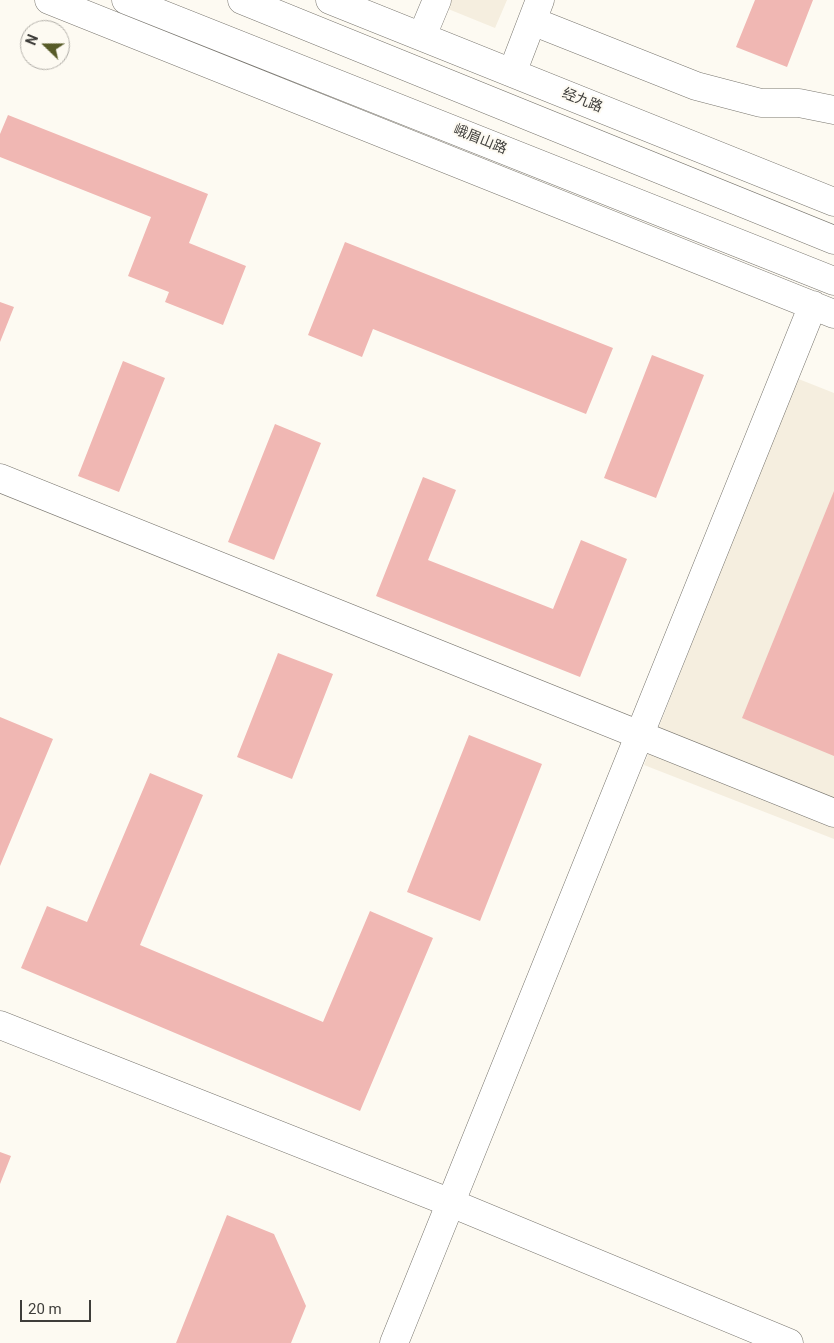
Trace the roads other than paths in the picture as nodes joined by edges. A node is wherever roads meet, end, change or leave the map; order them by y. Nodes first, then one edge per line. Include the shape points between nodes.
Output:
1 (50, 0) edge
2 (126, 0) edge
3 (242, 0) edge
4 (330, 0) edge
5 (437, 0) edge
6 (536, 11) edge
7 (422, 36) junction
8 (512, 73) junction
9 (834, 110) edge
10 (834, 202) edge
11 (834, 240) edge
12 (834, 281) edge
13 (824, 309) edge
14 (0, 478) edge
15 (640, 735) junction
16 (834, 813) edge
17 (0, 1025) edge
18 (450, 1203) junction
19 (394, 1343) edge
20 (789, 1343) edge

1 - 13 street
2 - 12 street, 峨眉山路
3 - 11 street
4 - 7 street, 经九路
5 - 7 street
6 - 8 street
6 - 9 street via 696,86 762,103 799,103
7 - 8 street, 经九路
8 - 10 street, 经九路
13 - 15 street
14 - 15 street
15 - 16 street
15 - 18 street
17 - 18 street
18 - 19 street
18 - 20 street

